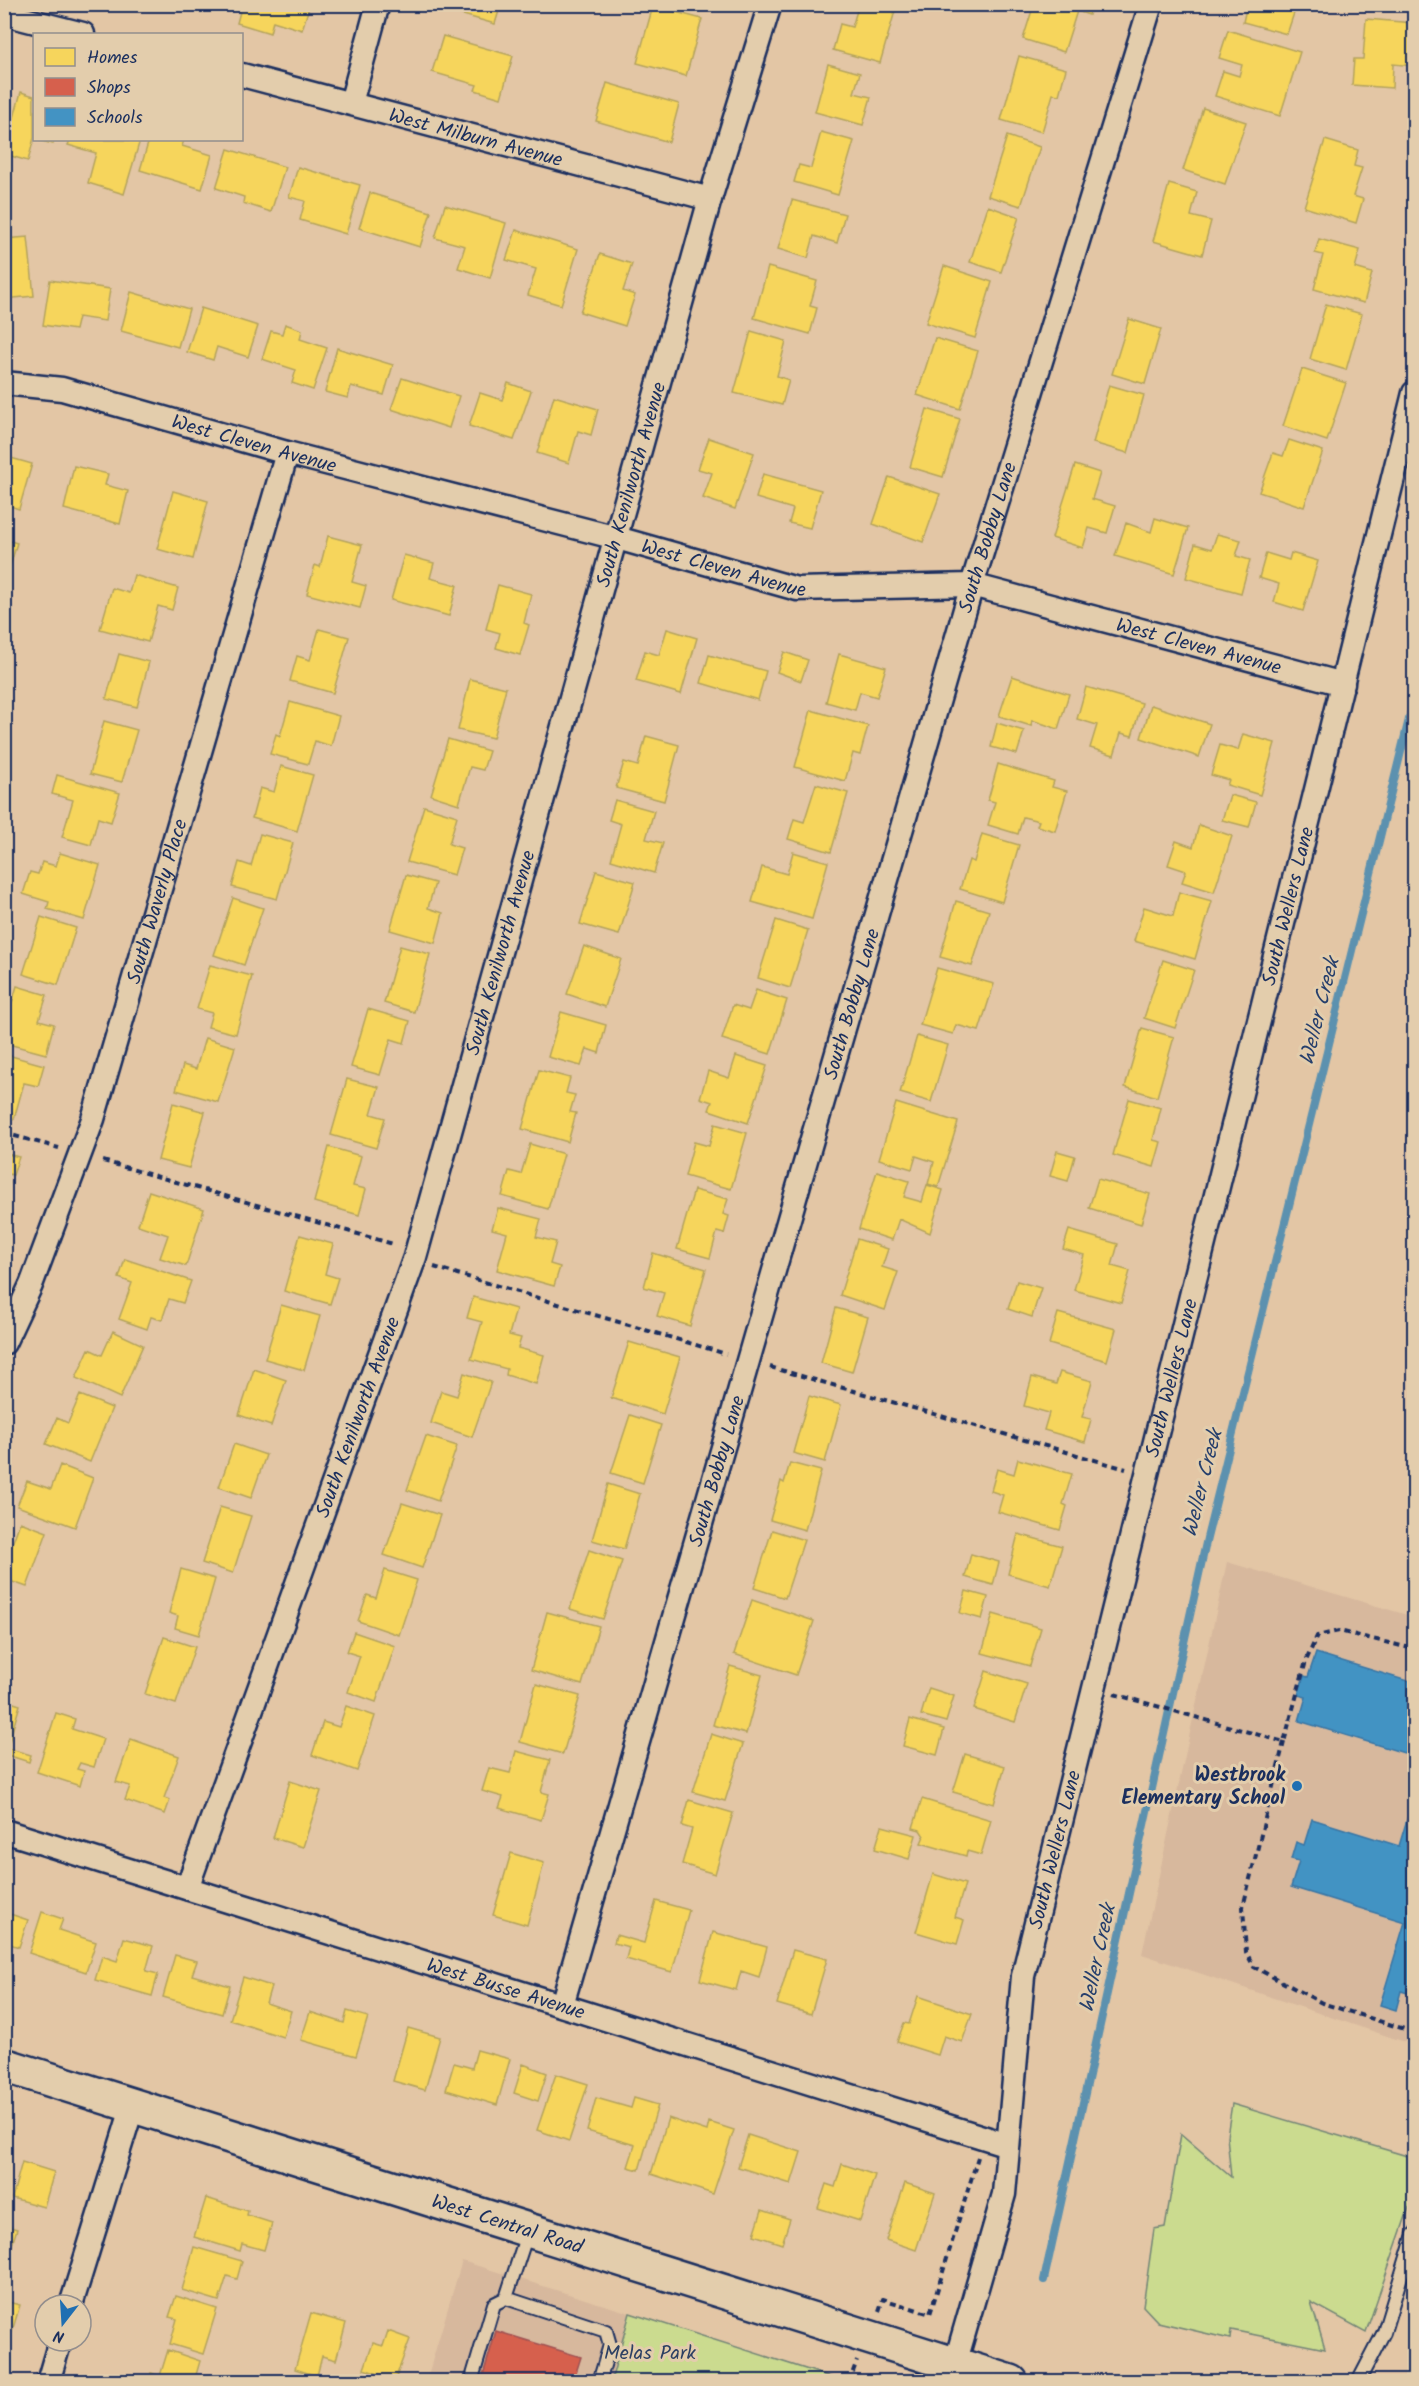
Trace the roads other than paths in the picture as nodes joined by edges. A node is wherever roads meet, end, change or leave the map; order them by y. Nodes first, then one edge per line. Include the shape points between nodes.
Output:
1 (378, 4) edge
2 (770, 4) edge
3 (1151, 4) edge
4 (4, 14) edge
5 (79, 33) edge
6 (243, 75) edge
7 (351, 103) junction
8 (710, 199) junction
9 (4, 383) edge
10 (1414, 393) edge
11 (286, 453) junction
12 (617, 538) junction
13 (972, 585) junction
14 (1343, 684) junction
15 (4, 1342) edge
16 (4, 1831) edge
17 (187, 1888) junction
18 (562, 2005) junction
19 (4, 2065) edge
20 (133, 2105) junction
21 (1008, 2145) junction
22 (528, 2230) junction
23 (1414, 2234) edge
24 (75, 2293) edge
25 (506, 2298) junction
26 (56, 2353) edge
27 (955, 2364) junction
28 (1360, 2376) edge
29 (48, 2382) edge
30 (471, 2382) edge
31 (599, 2382) edge
32 (1011, 2382) edge
33 (1349, 2382) edge

1 - 7 street
2 - 8 street, South Kenilworth Avenue
3 - 13 street, South Bobby Lane
4 - 5 street
6 - 7 street, West Milburn Avenue
7 - 8 street, West Milburn Avenue
8 - 12 street, South Kenilworth Avenue
9 - 11 street, West Cleven Avenue via 62,389
10 - 14 street, South Wellers Lane
11 - 12 street, West Cleven Avenue
11 - 15 street, South Waverly Place via 93,1119 31,1285
12 - 13 street, West Cleven Avenue via 797,589
12 - 17 street, South Kenilworth Avenue via 415,1257
13 - 14 street, West Cleven Avenue
13 - 18 street, South Bobby Lane
14 - 21 street, South Wellers Lane via 1023,1976
16 - 17 street, West Busse Avenue
17 - 18 street, West Busse Avenue
18 - 21 street, West Busse Avenue
19 - 20 main road, West Central Road
20 - 22 main road, West Central Road
20 - 24 street
21 - 27 street, South Wellers Lane via 1004,2194
22 - 25 lane
22 - 27 main road, West Central Road
23 - 28 lane via 1384,2332
25 - 30 lane via 494,2304
25 - 31 lane via 606,2331 610,2345
26 - 29 street
27 - 32 main road, West Central Road
28 - 33 lane

